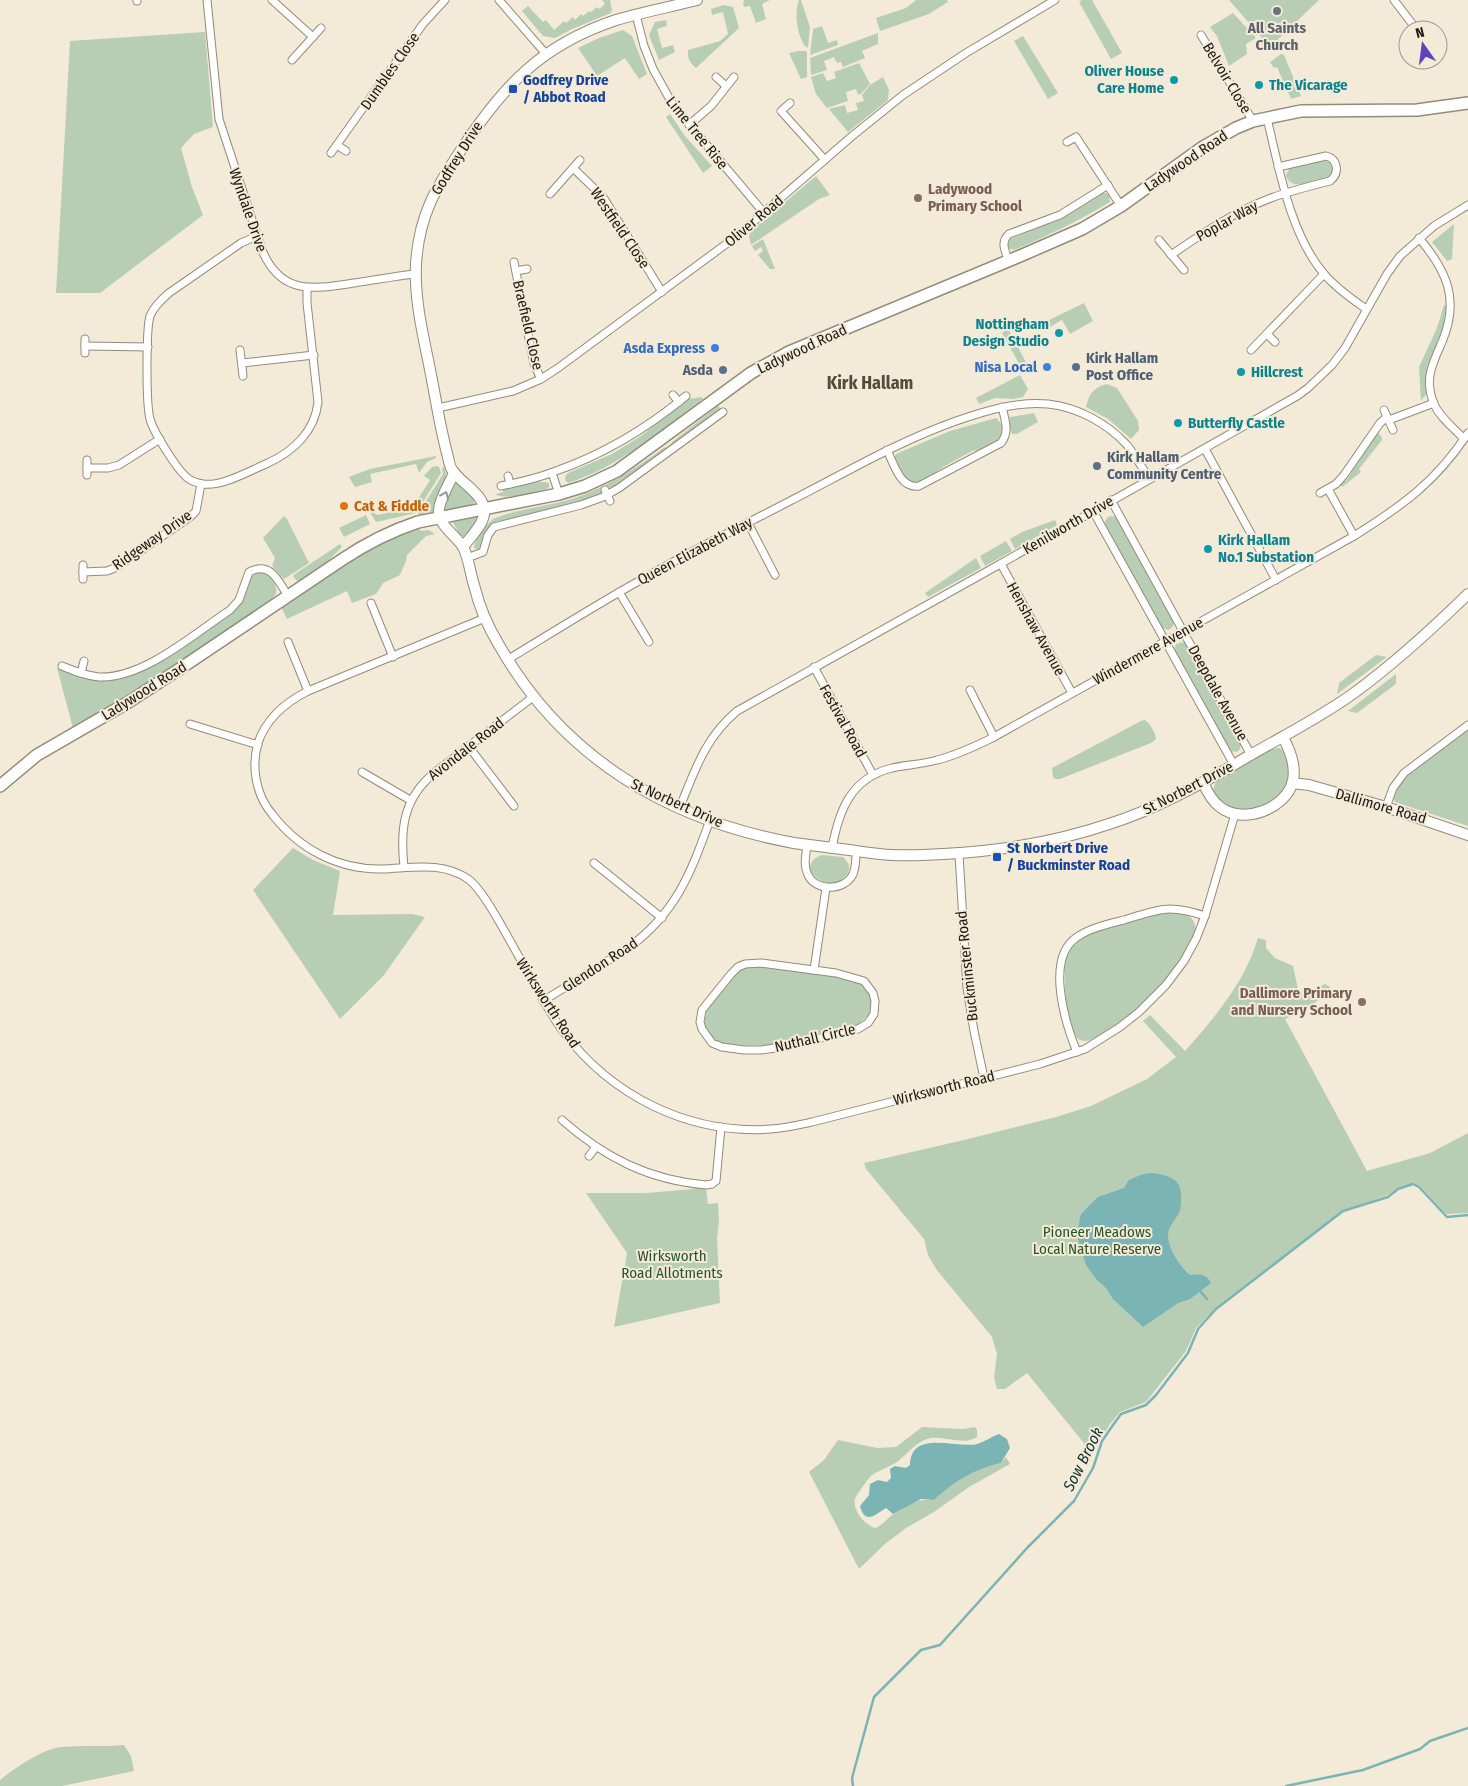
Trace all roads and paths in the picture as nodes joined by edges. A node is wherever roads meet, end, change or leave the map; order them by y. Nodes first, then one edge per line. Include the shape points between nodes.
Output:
1 (207, 0) edge
2 (272, 0) edge
3 (445, 0) edge
4 (499, 0) edge
5 (697, 0) edge
6 (1054, 0) edge
7 (1394, 0) edge
8 (680, 2) edge
9 (636, 15) junction
10 (1409, 20) edge
11 (321, 28) dead end
12 (1201, 34) dead end
13 (313, 37) junction
14 (546, 54) junction
15 (292, 60) dead end
16 (716, 77) dead end
17 (734, 77) dead end
18 (726, 86) junction
19 (790, 103) dead end
20 (1468, 103) edge
21 (1267, 118) junction
22 (1253, 121) junction
23 (689, 125) junction
24 (1067, 142) dead end
25 (337, 145) junction
26 (346, 151) dead end
27 (331, 153) dead end
28 (580, 160) dead end
29 (825, 160) junction
30 (1278, 167) junction
31 (573, 168) junction
32 (1108, 186) junction
33 (1286, 193) junction
34 (550, 194) dead end
35 (1468, 205) edge
36 (1121, 206) junction
37 (764, 213) junction
38 (257, 236) junction
39 (1419, 238) junction
40 (1159, 240) dead end
41 (1171, 255) junction
42 (1009, 261) junction
43 (514, 262) dead end
44 (527, 269) dead end
45 (1184, 270) dead end
46 (516, 272) junction
47 (416, 274) junction
48 (1324, 274) junction
49 (307, 288) junction
50 (662, 292) junction
51 (1366, 309) junction
52 (1266, 334) junction
53 (1275, 342) dead end
54 (85, 346) dead end
55 (148, 347) junction
56 (240, 350) dead end
57 (1251, 350) dead end
58 (314, 355) junction
59 (242, 363) junction
60 (243, 376) dead end
61 (541, 379) junction
62 (673, 395) dead end
63 (686, 396) dead end
64 (679, 402) junction
65 (1434, 403) junction
66 (1002, 407) junction
67 (438, 408) junction
68 (723, 412) dead end
69 (1387, 416) junction
70 (1393, 430) dead end
71 (1466, 436) edge
72 (160, 439) junction
73 (1205, 449) junction
74 (887, 450) junction
75 (87, 468) dead end
76 (454, 473) junction
77 (552, 473) junction
78 (508, 476) dead end
79 (1150, 479) junction
80 (201, 484) junction
81 (510, 484) junction
82 (501, 486) dead end
83 (1328, 489) junction
84 (1320, 493) dead end
85 (560, 494) junction
86 (1111, 500) junction
87 (484, 509) junction
88 (1093, 511) junction
89 (441, 518) junction
90 (748, 523) junction
91 (1354, 536) junction
92 (463, 547) junction
93 (467, 558) junction
94 (1001, 564) junction
95 (83, 572) dead end
96 (775, 575) dead end
97 (1276, 580) junction
98 (619, 592) junction
99 (1468, 594) edge
100 (288, 596) junction
101 (371, 603) dead end
102 (485, 618) junction
103 (1183, 631) junction
104 (288, 642) dead end
105 (649, 642) dead end
106 (1165, 642) junction
107 (392, 657) junction
108 (507, 660) junction
109 (84, 661) dead end
110 (62, 666) dead end
111 (814, 667) junction
112 (81, 673) junction
113 (970, 690) dead end
114 (308, 691) junction
115 (1072, 693) junction
116 (533, 697) junction
117 (190, 724) dead end
118 (1468, 725) edge
119 (994, 737) junction
120 (1283, 737) junction
121 (258, 745) junction
122 (469, 747) junction
123 (1252, 755) junction
124 (1234, 765) junction
125 (362, 772) dead end
126 (873, 775) junction
127 (1203, 782) junction
128 (1292, 783) junction
129 (0, 786) edge
130 (410, 800) junction
131 (514, 806) dead end
132 (680, 807) junction
133 (1386, 807) junction
134 (1235, 814) junction
135 (710, 820) junction
136 (1468, 834) edge
137 (808, 844) junction
138 (832, 848) junction
139 (856, 851) junction
140 (959, 854) junction
141 (594, 863) dead end
142 (404, 867) junction
143 (826, 888) junction
144 (1205, 916) junction
145 (662, 918) junction
146 (814, 970) junction
147 (544, 1000) junction
148 (1077, 1052) junction
149 (984, 1078) junction
150 (562, 1120) dead end
151 (722, 1127) junction
152 (596, 1147) junction
153 (589, 1156) dead end

1 - 38 street, Wyndale Drive via 219,120
2 - 13 street
3 - 25 street, Dumbles Close via 423,24
4 - 14 street
5 - 8 street, Godfrey Drive
6 - 29 street, Oliver Road via 903,95
7 - 10 street
8 - 9 street, Godfrey Drive
9 - 14 street, Godfrey Drive via 583,34
9 - 23 street, Lime Tree Rise via 653,70
11 - 13 street
12 - 22 street, Belvoir Close
13 - 15 street
14 - 47 street, Godfrey Drive via 522,74 482,117 439,183 420,235
16 - 18 street
17 - 18 street
18 - 23 street via 711,106
19 - 29 street via 781,111
20 - 21 main road, Ladywood Road via 1417,110 1309,111
21 - 22 main road, Ladywood Road
21 - 30 street
22 - 36 main road, Ladywood Road via 1203,147
23 - 37 street, Lime Tree Rise
24 - 32 street via 1076,137
25 - 26 street
25 - 27 street, Dumbles Close
28 - 31 street
29 - 37 street, Oliver Road
30 - 33 street
30 - 33 street, Poplar Way via 1326,156 1335,161 1337,170 1330,181
31 - 34 street
31 - 50 street, Westfield Close via 605,200
32 - 36 street
32 - 42 street via 1060,215 1009,234 1004,245
33 - 41 street, Poplar Way via 1229,217
33 - 48 street via 1304,243
35 - 39 street, Kenilworth Drive
36 - 42 main road, Ladywood Road via 1082,229
37 - 50 street, Oliver Road
38 - 49 street, Wyndale Drive via 270,266 286,280
38 - 55 street via 226,253 159,302 150,317
39 - 51 street, Kenilworth Drive via 1400,256
39 - 65 street via 1440,266 1450,293 1447,330 1430,372
40 - 41 street
41 - 45 street
42 - 85 main road, Ladywood Road via 789,352 751,373 617,471
43 - 46 street, Braefield Close
44 - 46 street, Braefield Close
46 - 61 street, Braefield Close via 534,364
47 - 49 street, Wyndale Drive
47 - 67 street, Godfrey Drive via 422,329
48 - 51 street
48 - 52 street
49 - 58 street
50 - 61 street, Oliver Road
51 - 73 street, Kenilworth Drive via 1345,348 1308,388
52 - 53 street
52 - 57 street
54 - 55 street
55 - 72 street via 148,408
56 - 59 street
58 - 59 street
58 - 80 street via 317,410 302,439 269,462 221,482
59 - 60 street
61 - 67 street, Oliver Road via 502,395
62 - 64 street
63 - 64 street
64 - 77 street via 609,449
65 - 69 street
65 - 71 street via 1444,419
66 - 74 street, Queen Elizabeth Way via 934,429
66 - 74 street via 1007,431 1001,443 919,486 911,487 904,482
66 - 79 street, Queen Elizabeth Way via 1049,404 1072,409 1094,419 1128,446
67 - 76 street, Godfrey Drive
68 - 93 street via 718,420 608,495 494,527 483,552
69 - 70 street
69 - 83 street via 1350,467
71 - 91 street, Windermere Avenue via 1440,470 1413,497
72 - 75 street via 119,465
72 - 80 street via 182,473
73 - 79 street, Kenilworth Drive
73 - 97 street
74 - 90 street, Queen Elizabeth Way
76 - 87 street via 476,492
89 -> 76 street via 439,510
77 - 81 street
77 - 85 street
78 - 81 street
79 - 86 street, Kenilworth Drive
80 - 95 street, Ridgeway Drive via 196,511 190,517 117,567 107,571
81 - 82 street
83 - 84 street
83 - 91 street
85 - 87 main road, Ladywood Road
86 - 88 street, Kenilworth Drive
86 - 103 street, Deepdale Avenue
87 - 89 main road, Ladywood Road
87 - 92 street via 481,524
88 - 94 street, Kenilworth Drive
88 - 106 street, Deepdale Avenue
89 - 92 street, St Norbert Drive
89 - 100 main road, Ladywood Road via 397,529 370,542
90 - 96 street
90 - 98 street, Queen Elizabeth Way
91 - 97 street, Windermere Avenue
92 - 93 street, St Norbert Drive
93 - 102 street, St Norbert Drive
94 - 111 street, Kenilworth Drive
94 - 115 street, Henshaw Avenue
97 - 103 street, Windermere Avenue
98 - 105 street
98 - 108 street, Queen Elizabeth Way
99 - 120 street, St Norbert Drive via 1388,668
100 - 112 street, Ladywood Road via 271,572 263,568 254,570 249,572 239,600 230,610 153,662 111,676
100 - 129 main road, Ladywood Road via 142,693 37,756
101 - 107 street
102 - 107 street, Wirksworth Road
102 - 108 street, St Norbert Drive
103 - 106 street, Windermere Avenue
103 - 123 street, Deepdale Avenue
104 - 114 street
106 - 115 street, Windermere Avenue
106 - 124 street, Deepdale Avenue
107 - 114 street, Wirksworth Road
108 - 116 street, St Norbert Drive
109 - 112 street
110 - 112 street, Ladywood Road
111 - 126 street, Festival Road
111 - 132 street, Kenilworth Drive via 737,711 719,728 702,755
113 - 119 street
114 - 121 street, Wirksworth Road via 276,713 261,734
115 - 119 street, Windermere Avenue
116 - 122 street, Avondale Road
116 - 132 street, St Norbert Drive via 570,738 609,770
117 - 121 street
118 - 133 street via 1400,777
119 - 126 street, Windermere Avenue via 956,754
120 - 123 street, St Norbert Drive
120 - 128 street via 1293,762
121 - 142 street, Wirksworth Road via 255,762 259,789 269,811 292,836 334,862 370,869
122 - 130 street, Avondale Road via 427,779
122 - 131 street
123 - 124 street, St Norbert Drive
124 - 127 street, St Norbert Drive
125 - 130 street
126 - 138 street, Windermere Avenue via 857,787 844,805
127 - 134 street via 1213,801
127 - 140 street, St Norbert Drive via 1114,823 1082,833 1001,850
128 - 133 street, Dallimore Road
128 - 134 street via 1277,803 1265,811
130 - 142 street, Avondale Road via 402,827
132 - 135 street, St Norbert Drive
133 - 136 street, Dallimore Road
134 - 144 street, Wirksworth Road
135 - 137 street, St Norbert Drive via 759,835
135 - 145 street, Glendon Road via 696,860
137 - 138 street, St Norbert Drive
137 - 143 street via 807,874 816,884
138 - 139 street, St Norbert Drive
139 - 140 street, St Norbert Drive via 895,855
139 - 143 street via 854,872 848,881
140 - 149 street, Buckminster Road via 968,988
141 - 145 street
142 - 147 street, Wirksworth Road via 442,868 467,878 508,938
143 - 146 street
144 - 148 street, Wirksworth Road via 1184,961 1151,1001 1120,1027
144 - 148 street via 1167,908 1096,928 1072,941 1066,948 1060,972 1068,1030
145 - 147 street, Glendon Road via 640,940
146 - 146 street, Nuthall Circle via 859,978 868,984 875,1001 874,1014 868,1022 858,1029 761,1050 722,1047 704,1035 700,1022 702,1010 738,967 762,963
147 - 151 street, Wirksworth Road via 581,1053 638,1100 690,1120
148 - 149 street, Wirksworth Road
149 - 151 street, Wirksworth Road via 812,1122 771,1129
150 - 152 street
151 - 152 street via 718,1172 712,1184 689,1183 638,1170
152 - 153 street

